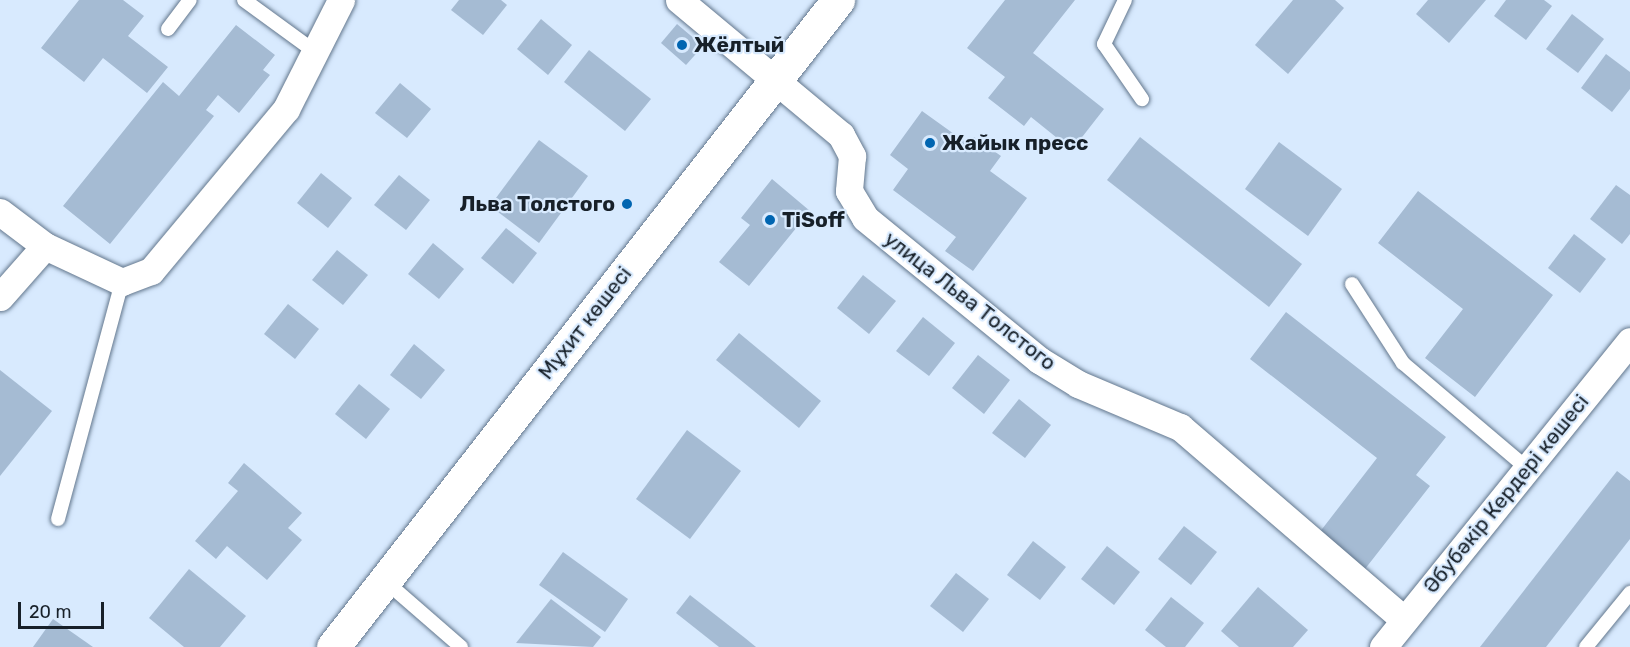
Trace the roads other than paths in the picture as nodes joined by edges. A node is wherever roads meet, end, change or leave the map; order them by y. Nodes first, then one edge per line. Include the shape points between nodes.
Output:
1 (190, 0) edge
2 (244, 0) edge
3 (341, 0) edge
4 (679, 0) edge
5 (838, 0) edge
6 (1125, 0) edge
7 (168, 28) dead end
8 (314, 51) junction
9 (776, 81) junction
10 (1142, 99) dead end
11 (0, 212) edge
12 (45, 246) junction
13 (122, 282) junction
14 (1352, 284) dead end
15 (0, 297) edge
16 (1630, 341) edge
17 (1527, 468) junction
18 (58, 519) dead end
19 (384, 580) junction
20 (1630, 592) edge
21 (1404, 620) junction
22 (333, 647) edge
23 (461, 647) edge
24 (1383, 647) edge
25 (1586, 647) edge

1 - 7 lane
2 - 8 lane
3 - 8 street
4 - 9 street, улица Льва Толстого
5 - 9 street, Мұхит көшесі
6 - 10 lane via 1104,44
8 - 13 street via 286,109 200,216 151,271
9 - 19 street, Мұхит көшесі
9 - 21 street, улица Льва Толстого via 849,145 849,191 865,218 1039,360 1078,384 1180,427
11 - 12 street
12 - 13 street
12 - 15 street
13 - 18 lane
14 - 17 lane via 1403,363
16 - 17 street, Әбубәкір Кердері көшесі
17 - 21 street, Әбубәкір Кердері көшесі
19 - 22 street, Мұхит көшесі
19 - 23 lane
20 - 25 lane
21 - 24 street, Әбубәкір Кердері көшесі

